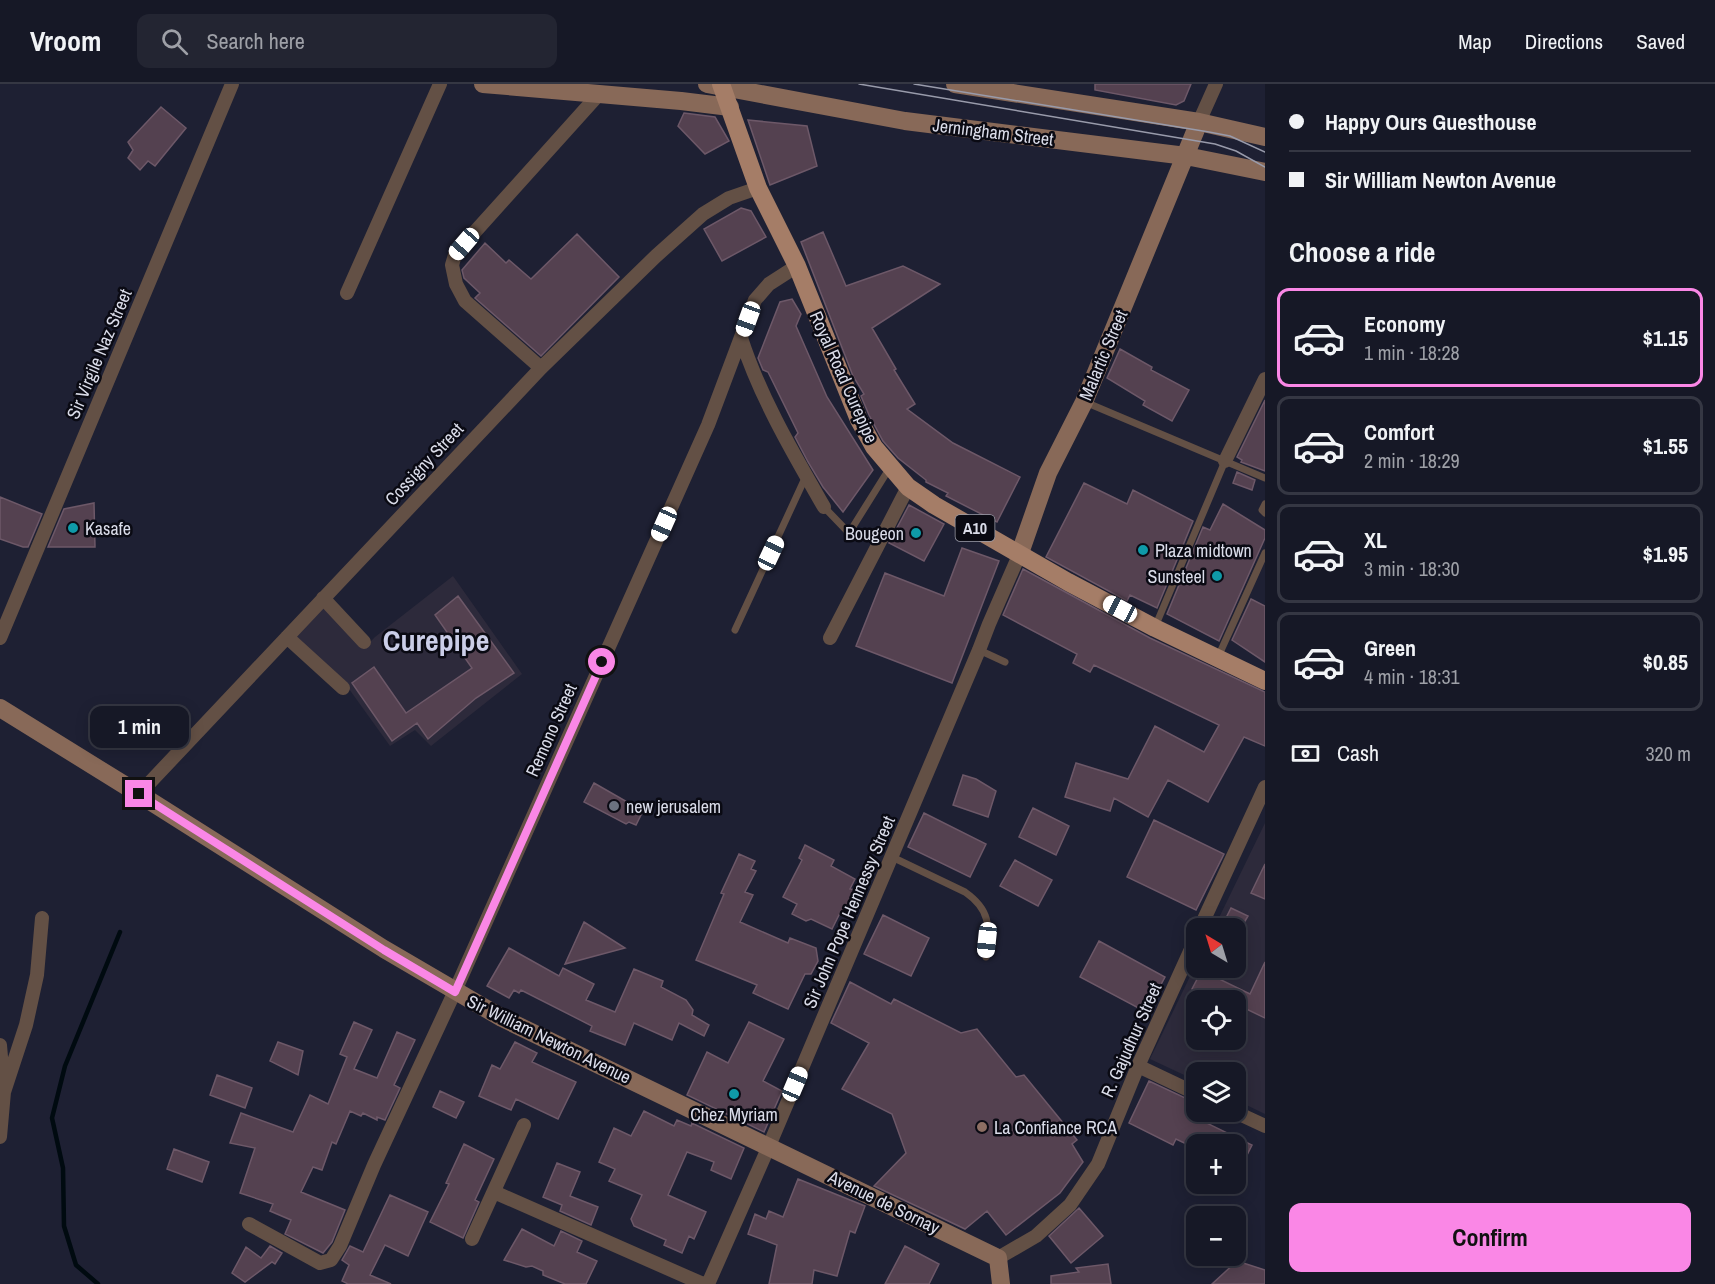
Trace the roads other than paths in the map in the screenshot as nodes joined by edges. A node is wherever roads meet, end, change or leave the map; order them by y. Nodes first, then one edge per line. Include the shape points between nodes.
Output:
1 (232, 84) edge
2 (440, 84) edge
3 (483, 84) edge
4 (956, 84) edge
5 (1216, 84) edge
6 (717, 85) edge
7 (599, 94) junction
8 (730, 107) junction
9 (1199, 122) junction
10 (1265, 137) edge
11 (1186, 156) junction
12 (1264, 172) edge
13 (758, 188) junction
14 (796, 267) junction
15 (347, 293) dead end
16 (741, 338) junction
17 (541, 368) junction
18 (1265, 378) edge
19 (1084, 402) junction
20 (1225, 461) junction
21 (890, 466) junction
22 (806, 476) junction
23 (1265, 478) edge
24 (908, 487) junction
25 (1265, 504) edge
26 (824, 507) joint
27 (1265, 513) edge
28 (1020, 553) junction
29 (1265, 553) edge
30 (323, 598) junction
31 (1155, 628) junction
32 (735, 630) dead end
33 (287, 637) junction
34 (0, 638) edge
35 (830, 638) dead end
36 (364, 642) dead end
37 (979, 650) junction
38 (1217, 658) junction
39 (1005, 662) dead end
40 (1265, 681) edge
41 (343, 688) dead end
42 (0, 708) edge
43 (1265, 787) edge
44 (139, 794) junction
45 (892, 857) junction
46 (42, 918) dead end
47 (1205, 918) edge
48 (986, 957) dead end
49 (1186, 960) edge
50 (455, 992) junction
51 (0, 1045) edge
52 (1138, 1066) junction
53 (1186, 1089) edge
54 (4, 1092) junction
55 (1246, 1117) edge
56 (524, 1125) dead end
57 (1265, 1126) edge
58 (0, 1137) edge
59 (769, 1146) junction
60 (494, 1192) junction
61 (249, 1224) dead end
62 (472, 1239) dead end
63 (998, 1258) junction
64 (703, 1284) edge
65 (708, 1284) edge
66 (1001, 1284) edge

1 - 34 street, Sir Virgile Naz Street
2 - 15 street
3 - 7 street
4 - 9 street
5 - 9 street
6 - 8 main road, Royal Road Curepipe / A10
6 - 11 street, Jerningham Street via 905,121
7 - 8 street
7 - 17 street via 455,255 452,265 465,301
8 - 13 main road, Royal Road Curepipe / A10
9 - 10 street
9 - 11 street, Malartic Street
11 - 12 street, Jerningham Street
11 - 19 street, Malartic Street
13 - 14 main road, Royal Road Curepipe / A10
13 - 17 street, Cossigny Street via 729,198 703,214
14 - 16 street, Remono Street via 769,284 754,300
14 - 21 main road, Royal Road Curepipe / A10 via 859,420
16 - 22 street via 750,366
16 - 50 street, Remono Street via 708,425
17 - 30 street, Cossigny Street
18 - 20 street
19 - 20 lane
19 - 28 street, Malartic Street via 1048,473
20 - 23 lane
20 - 31 lane
21 - 24 main road, Royal Road Curepipe / A10
21 - 26 lane via 849,533
22 - 26 street
22 - 32 lane
24 - 28 main road, Royal Road Curepipe / A10
24 - 35 street
25 - 27 lane
28 - 31 main road, Royal Road Curepipe / A10
28 - 37 street, Sir John Pope Hennessy Street
29 - 38 lane
30 - 33 street, Cossigny Street
30 - 36 street
31 - 38 main road, Royal Road Curepipe / A10
33 - 41 street
33 - 44 street, Cossigny Street
37 - 39 lane
37 - 45 street, Sir John Pope Hennessy Street
38 - 40 main road, Royal Road Curepipe / A10
42 - 44 street, Sir William Newton Avenue
43 - 47 street
44 - 50 street, Sir William Newton Avenue
45 - 48 lane via 975,899 989,923
45 - 59 street, Sir John Pope Hennessy Street
46 - 54 street via 35,985
49 - 52 street, R. Gajudhur Street
50 - 59 street, Sir William Newton Avenue
50 - 61 street, Remono Street via 331,1260 320,1263
51 - 54 street
52 - 53 street
52 - 63 street, R. Gajudhur Street via 1098,1164 1070,1205 1036,1236
54 - 58 street
55 - 57 street
56 - 60 street
59 - 63 street, Avenue de Sornay
59 - 65 street, Sir John Pope Hennessy Street
60 - 62 street
60 - 64 street
63 - 66 street

